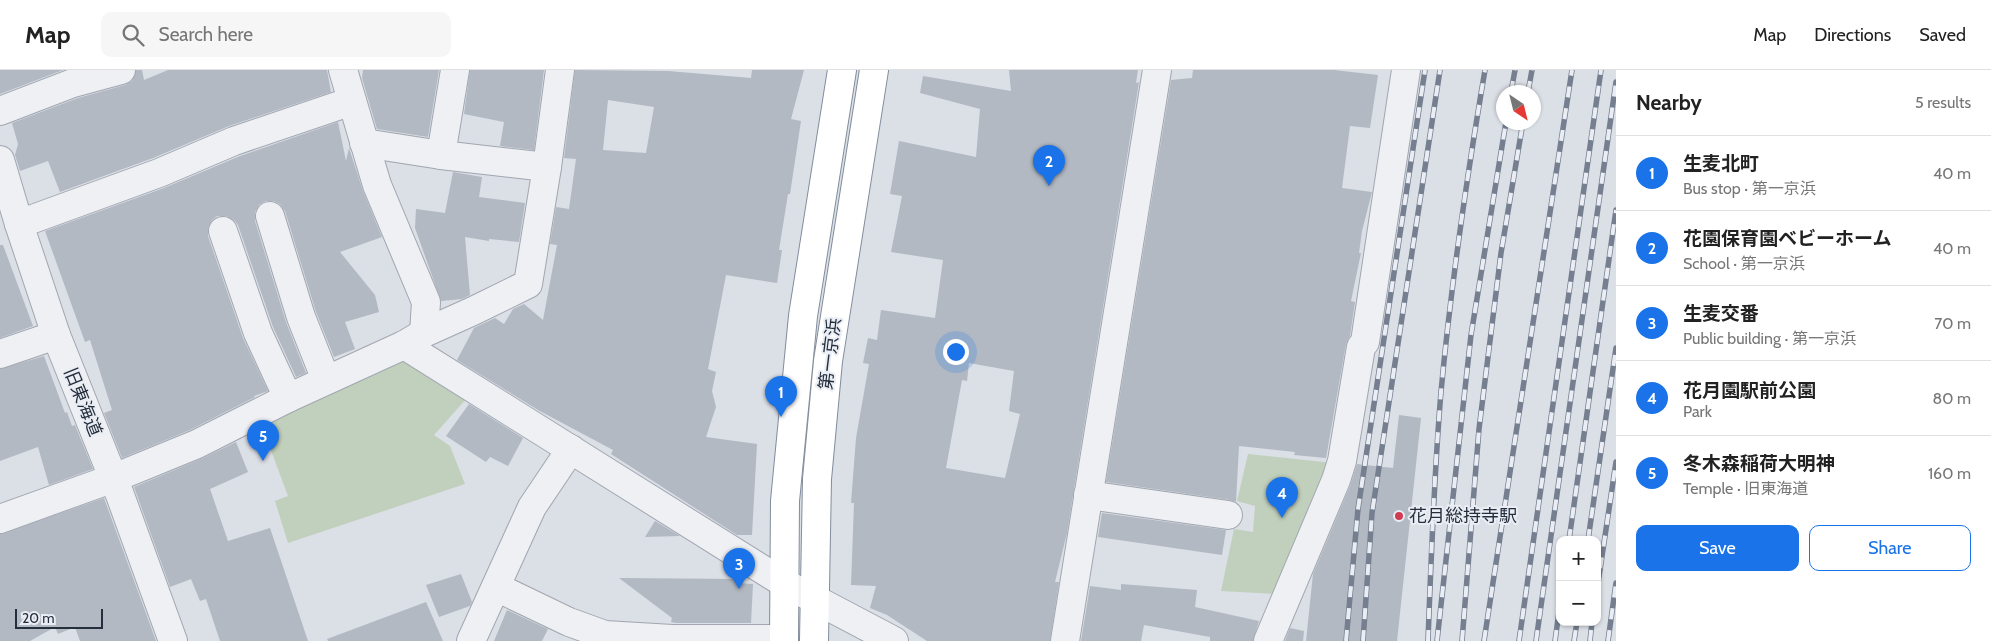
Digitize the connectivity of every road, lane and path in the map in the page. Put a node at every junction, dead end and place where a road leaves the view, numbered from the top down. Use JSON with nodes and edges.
{"nodes":[{"id":1,"x":121,"y":70,"type":"edge"},
{"id":2,"x":343,"y":70,"type":"edge"},
{"id":3,"x":454,"y":70,"type":"edge"},
{"id":4,"x":560,"y":70,"type":"edge"},
{"id":5,"x":842,"y":70,"type":"edge"},
{"id":6,"x":874,"y":70,"type":"edge"},
{"id":7,"x":1157,"y":70,"type":"edge"},
{"id":8,"x":1406,"y":70,"type":"edge"},
{"id":9,"x":352,"y":101,"type":"junction"},
{"id":10,"x":0,"y":111,"type":"edge"},
{"id":11,"x":364,"y":143,"type":"junction"},
{"id":12,"x":441,"y":154,"type":"junction"},
{"id":13,"x":0,"y":160,"type":"edge"},
{"id":14,"x":547,"y":167,"type":"junction"},
{"id":15,"x":270,"y":216,"type":"dead end"},
{"id":16,"x":19,"y":224,"type":"junction"},
{"id":17,"x":223,"y":231,"type":"dead end"},
{"id":18,"x":56,"y":335,"type":"junction"},
{"id":19,"x":414,"y":339,"type":"junction"},
{"id":20,"x":0,"y":354,"type":"edge"},
{"id":21,"x":326,"y":380,"type":"junction"},
{"id":22,"x":288,"y":398,"type":"junction"},
{"id":23,"x":571,"y":449,"type":"junction"},
{"id":24,"x":114,"y":478,"type":"junction"},
{"id":25,"x":1088,"y":495,"type":"junction"},
{"id":26,"x":1228,"y":515,"type":"dead end"},
{"id":27,"x":0,"y":519,"type":"edge"},
{"id":28,"x":784,"y":583,"type":"junction"},
{"id":29,"x":496,"y":587,"type":"junction"},
{"id":30,"x":814,"y":599,"type":"junction"},
{"id":31,"x":784,"y":640,"type":"edge"},
{"id":32,"x":173,"y":641,"type":"edge"},
{"id":33,"x":471,"y":641,"type":"edge"},
{"id":34,"x":814,"y":641,"type":"edge"},
{"id":35,"x":894,"y":641,"type":"edge"},
{"id":36,"x":1065,"y":641,"type":"edge"},
{"id":37,"x":1268,"y":641,"type":"edge"}],
"edges":[{"from":1,"to":10,"type":"street"},
{"from":2,"to":9,"type":"street"},
{"from":3,"to":12,"type":"street"},
{"from":4,"to":14,"type":"street"},
{"from":5,"to":28,"type":"highway","name":"第一京浜"},
{"from":6,"to":30,"type":"highway","name":"第一京浜"},
{"from":7,"to":25,"type":"street"},
{"from":8,"to":37,"type":"street"},
{"from":9,"to":11,"type":"street"},
{"from":9,"to":16,"type":"street"},
{"from":11,"to":12,"type":"street"},
{"from":11,"to":19,"type":"street"},
{"from":12,"to":14,"type":"street"},
{"from":13,"to":16,"type":"street","name":"旧東海道"},
{"from":14,"to":19,"type":"street"},
{"from":15,"to":21,"type":"street"},
{"from":16,"to":18,"type":"street","name":"旧東海道"},
{"from":17,"to":22,"type":"street"},
{"from":18,"to":20,"type":"street"},
{"from":18,"to":24,"type":"street","name":"旧東海道"},
{"from":19,"to":21,"type":"street"},
{"from":19,"to":23,"type":"street"},
{"from":21,"to":22,"type":"street"},
{"from":22,"to":24,"type":"street"},
{"from":23,"to":28,"type":"street"},
{"from":23,"to":29,"type":"street"},
{"from":24,"to":27,"type":"street"},
{"from":24,"to":32,"type":"street","name":"旧東海道"},
{"from":25,"to":26,"type":"street"},
{"from":25,"to":36,"type":"street"},
{"from":28,"to":30,"type":"street"},
{"from":28,"to":31,"type":"highway","name":"第一京浜"},
{"from":29,"to":31,"type":"street"},
{"from":29,"to":33,"type":"street"},
{"from":30,"to":34,"type":"highway","name":"第一京浜"},
{"from":30,"to":35,"type":"street"}]}
